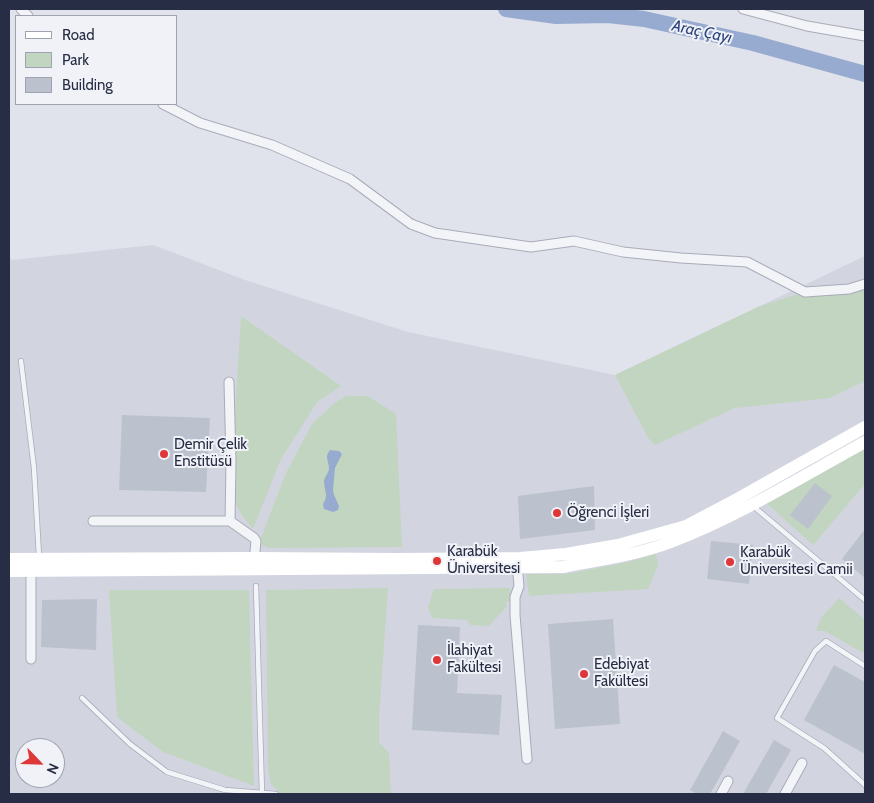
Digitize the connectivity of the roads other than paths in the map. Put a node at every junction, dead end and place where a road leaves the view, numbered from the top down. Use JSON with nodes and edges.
{"nodes":[{"id":1,"x":743,"y":9,"type":"edge"},
{"id":2,"x":865,"y":36,"type":"edge"},
{"id":3,"x":165,"y":105,"type":"edge"},
{"id":4,"x":865,"y":284,"type":"edge"},
{"id":5,"x":21,"y":361,"type":"dead end"},
{"id":6,"x":229,"y":382,"type":"dead end"},
{"id":7,"x":865,"y":427,"type":"edge"},
{"id":8,"x":865,"y":442,"type":"edge"},
{"id":9,"x":752,"y":504,"type":"junction"},
{"id":10,"x":93,"y":521,"type":"dead end"},
{"id":11,"x":230,"y":521,"type":"junction"},
{"id":12,"x":9,"y":559,"type":"edge"},
{"id":13,"x":40,"y":559,"type":"junction"},
{"id":14,"x":517,"y":563,"type":"junction"},
{"id":15,"x":254,"y":564,"type":"junction"},
{"id":16,"x":31,"y":570,"type":"junction"},
{"id":17,"x":9,"y":571,"type":"edge"},
{"id":18,"x":256,"y":586,"type":"dead end"},
{"id":19,"x":865,"y":591,"type":"edge"},
{"id":20,"x":863,"y":598,"type":"edge"},
{"id":21,"x":31,"y":660,"type":"dead end"},
{"id":22,"x":865,"y":666,"type":"edge"},
{"id":23,"x":82,"y":698,"type":"dead end"},
{"id":24,"x":527,"y":759,"type":"dead end"},
{"id":25,"x":802,"y":763,"type":"dead end"},
{"id":26,"x":728,"y":781,"type":"dead end"},
{"id":27,"x":865,"y":785,"type":"edge"},
{"id":28,"x":262,"y":794,"type":"edge"},
{"id":29,"x":276,"y":794,"type":"edge"},
{"id":30,"x":721,"y":794,"type":"edge"},
{"id":31,"x":785,"y":794,"type":"edge"}],
"edges":[{"from":1,"to":2,"type":"street"},
{"from":3,"to":4,"type":"street"},
{"from":5,"to":13,"type":"lane"},
{"from":6,"to":11,"type":"street"},
{"from":7,"to":14,"type":"main road"},
{"from":8,"to":9,"type":"main road"},
{"from":9,"to":14,"type":"main road"},
{"from":9,"to":20,"type":"lane"},
{"from":10,"to":11,"type":"street"},
{"from":11,"to":15,"type":"street"},
{"from":12,"to":13,"type":"main road"},
{"from":13,"to":15,"type":"main road"},
{"from":14,"to":15,"type":"main road"},
{"from":14,"to":24,"type":"street"},
{"from":15,"to":16,"type":"main road"},
{"from":16,"to":17,"type":"main road"},
{"from":16,"to":21,"type":"street"},
{"from":18,"to":28,"type":"lane"},
{"from":19,"to":20,"type":"lane"},
{"from":22,"to":27,"type":"lane"},
{"from":23,"to":28,"type":"lane"},
{"from":25,"to":31,"type":"street"},
{"from":26,"to":30,"type":"street"},
{"from":28,"to":29,"type":"lane"}]}
